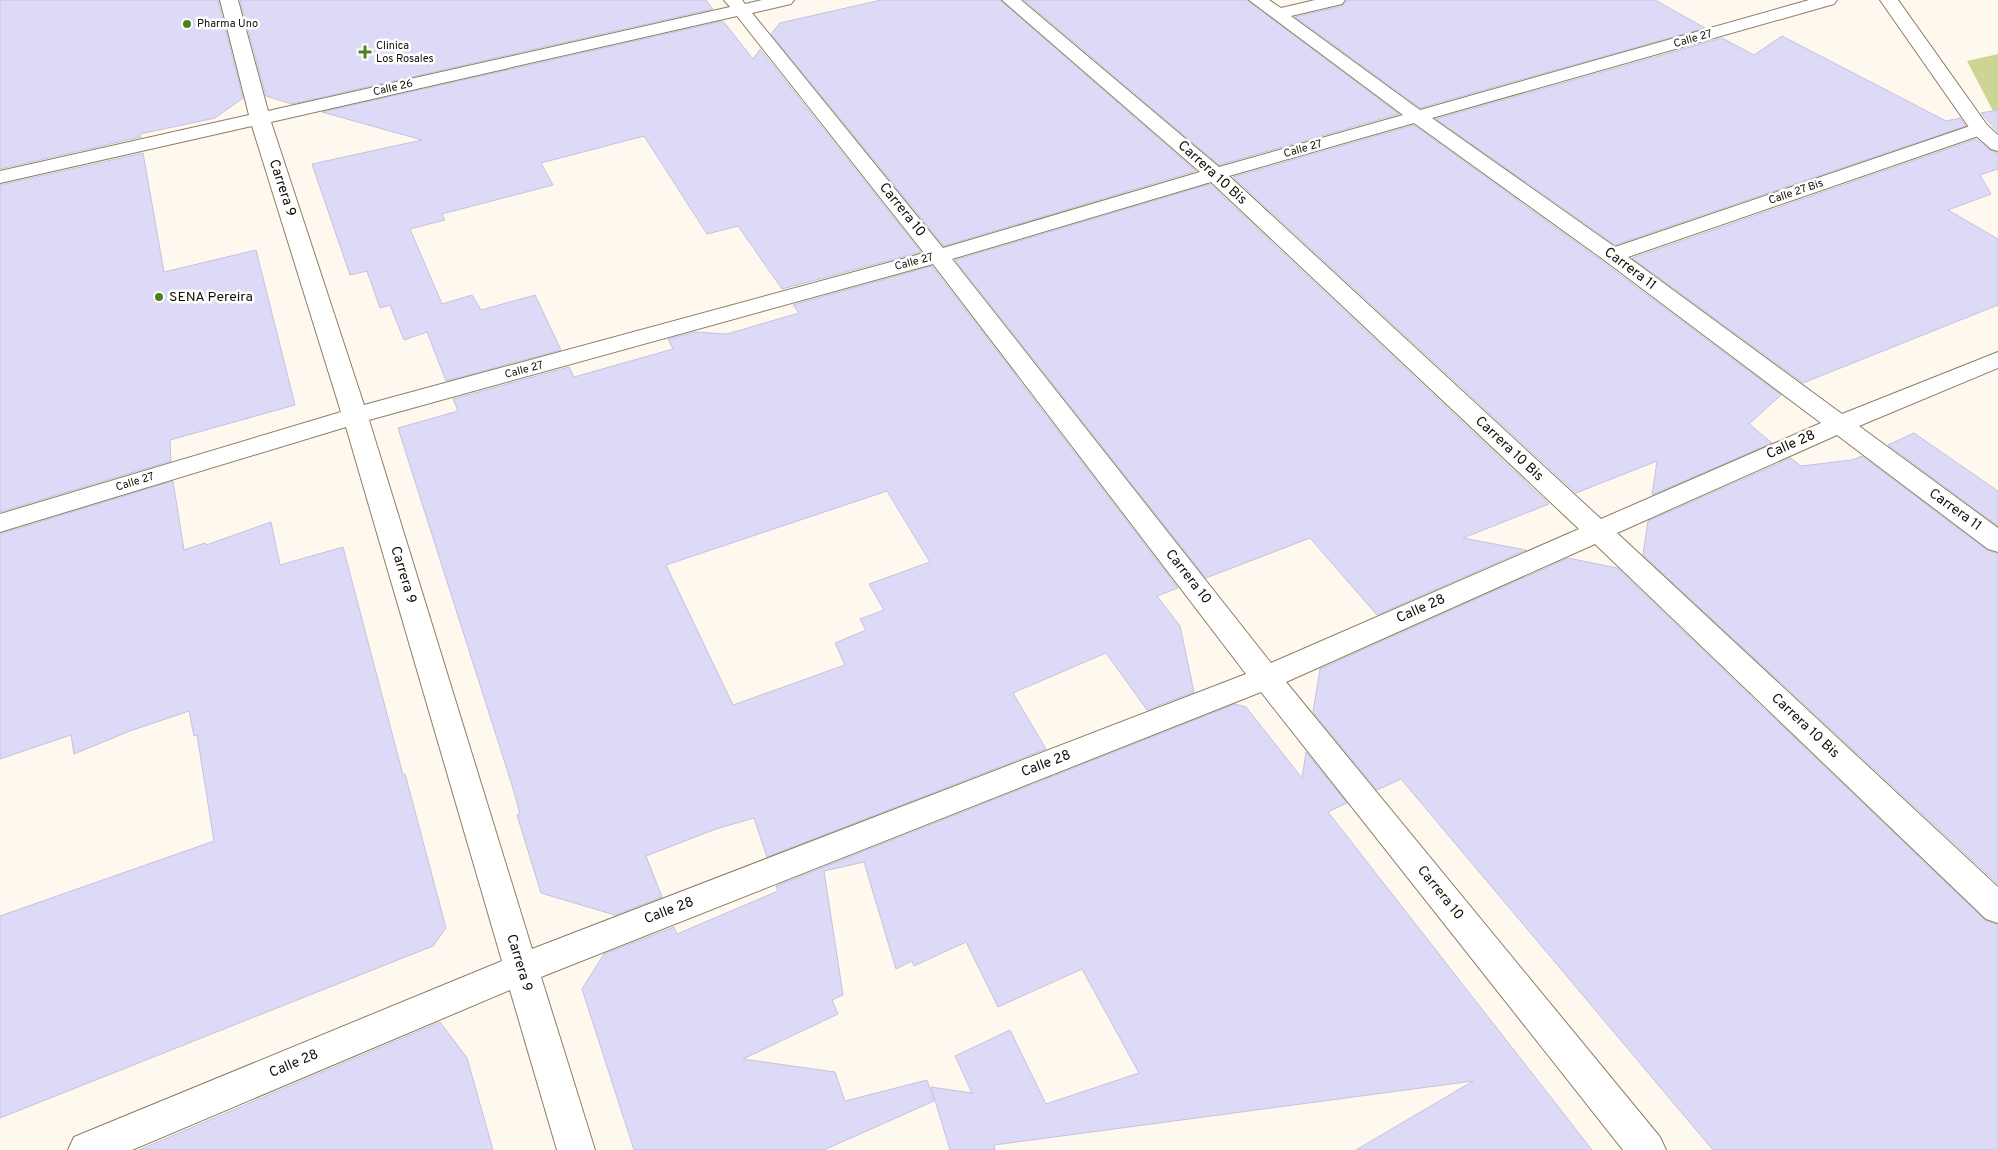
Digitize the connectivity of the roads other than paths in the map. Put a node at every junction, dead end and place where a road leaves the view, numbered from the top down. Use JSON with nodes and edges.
{"nodes":[{"id":1,"x":229,"y":0,"type":"edge"},
{"id":2,"x":785,"y":0,"type":"edge"},
{"id":3,"x":1011,"y":0,"type":"edge"},
{"id":4,"x":1258,"y":0,"type":"edge"},
{"id":5,"x":1336,"y":0,"type":"edge"},
{"id":6,"x":1828,"y":0,"type":"edge"},
{"id":7,"x":1889,"y":0,"type":"edge"},
{"id":8,"x":737,"y":5,"type":"edge"},
{"id":9,"x":1279,"y":14,"type":"junction"},
{"id":10,"x":1418,"y":117,"type":"junction"},
{"id":11,"x":260,"y":119,"type":"junction"},
{"id":12,"x":1980,"y":129,"type":"junction"},
{"id":13,"x":1998,"y":145,"type":"edge"},
{"id":14,"x":1215,"y":174,"type":"junction"},
{"id":15,"x":0,"y":177,"type":"edge"},
{"id":16,"x":1612,"y":255,"type":"junction"},
{"id":17,"x":938,"y":256,"type":"junction"},
{"id":18,"x":1998,"y":358,"type":"edge"},
{"id":19,"x":356,"y":416,"type":"junction"},
{"id":20,"x":1838,"y":424,"type":"junction"},
{"id":21,"x":0,"y":523,"type":"edge"},
{"id":22,"x":1598,"y":531,"type":"junction"},
{"id":23,"x":1998,"y":542,"type":"edge"},
{"id":24,"x":1266,"y":678,"type":"junction"},
{"id":25,"x":1998,"y":908,"type":"edge"},
{"id":26,"x":521,"y":969,"type":"junction"},
{"id":27,"x":87,"y":1150,"type":"edge"},
{"id":28,"x":576,"y":1150,"type":"edge"},
{"id":29,"x":1647,"y":1150,"type":"edge"}],
"edges":[{"from":1,"to":11,"type":"street","name":"Carrera 9"},
{"from":2,"to":8,"type":"street","name":"Calle 26"},
{"from":3,"to":14,"type":"street","name":"Carrera 10 Bis"},
{"from":4,"to":9,"type":"street","name":"Carrera 11"},
{"from":5,"to":9,"type":"street"},
{"from":6,"to":10,"type":"street","name":"Calle 27"},
{"from":7,"to":12,"type":"street"},
{"from":8,"to":11,"type":"street","name":"Calle 26"},
{"from":8,"to":17,"type":"street","name":"Carrera 10"},
{"from":9,"to":10,"type":"street","name":"Carrera 11"},
{"from":10,"to":14,"type":"street","name":"Calle 27"},
{"from":10,"to":16,"type":"street","name":"Carrera 11"},
{"from":11,"to":15,"type":"street","name":"Calle 26"},
{"from":11,"to":19,"type":"street","name":"Carrera 9"},
{"from":12,"to":13,"type":"street"},
{"from":12,"to":16,"type":"street","name":"Calle 27 Bis"},
{"from":14,"to":17,"type":"street","name":"Calle 27"},
{"from":14,"to":22,"type":"street","name":"Carrera 10 Bis"},
{"from":16,"to":20,"type":"street","name":"Carrera 11"},
{"from":17,"to":19,"type":"street","name":"Calle 27"},
{"from":17,"to":24,"type":"street","name":"Carrera 10"},
{"from":18,"to":20,"type":"street","name":"Calle 28"},
{"from":19,"to":21,"type":"street","name":"Calle 27"},
{"from":19,"to":26,"type":"street","name":"Carrera 9"},
{"from":20,"to":22,"type":"street","name":"Calle 28"},
{"from":20,"to":23,"type":"street","name":"Carrera 11"},
{"from":22,"to":24,"type":"street","name":"Calle 28"},
{"from":22,"to":25,"type":"street","name":"Carrera 10 Bis"},
{"from":24,"to":26,"type":"street","name":"Calle 28"},
{"from":24,"to":29,"type":"street","name":"Carrera 10"},
{"from":26,"to":27,"type":"street","name":"Calle 28"},
{"from":26,"to":28,"type":"street","name":"Carrera 9"}]}
